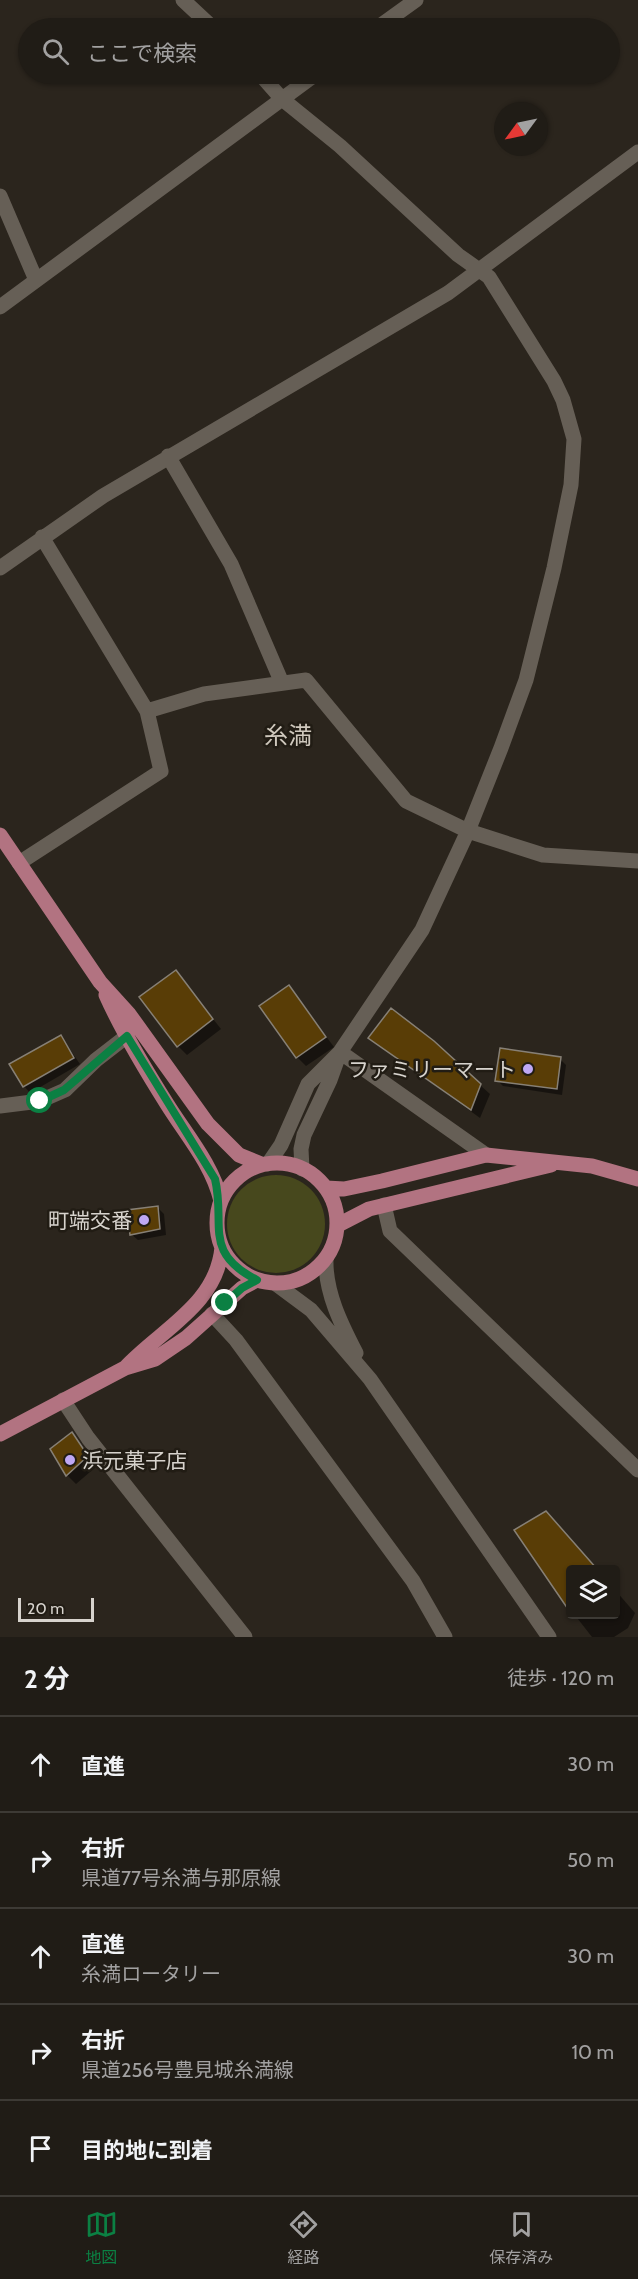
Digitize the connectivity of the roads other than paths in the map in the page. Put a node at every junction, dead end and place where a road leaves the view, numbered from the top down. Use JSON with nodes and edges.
{"nodes":[{"id":1,"x":183,"y":0,"type":"edge"},
{"id":2,"x":416,"y":0,"type":"edge"},
{"id":3,"x":202,"y":18,"type":"edge"},
{"id":4,"x":391,"y":18,"type":"edge"},
{"id":5,"x":269,"y":84,"type":"edge"},
{"id":6,"x":302,"y":84,"type":"edge"},
{"id":7,"x":282,"y":99,"type":"junction"},
{"id":8,"x":638,"y":152,"type":"edge"},
{"id":9,"x":0,"y":196,"type":"edge"},
{"id":10,"x":478,"y":269,"type":"junction"},
{"id":11,"x":36,"y":280,"type":"junction"},
{"id":12,"x":0,"y":307,"type":"edge"},
{"id":13,"x":168,"y":456,"type":"junction"},
{"id":14,"x":42,"y":537,"type":"junction"},
{"id":15,"x":0,"y":568,"type":"edge"},
{"id":16,"x":282,"y":683,"type":"junction"},
{"id":17,"x":147,"y":711,"type":"junction"},
{"id":18,"x":468,"y":831,"type":"junction"},
{"id":19,"x":0,"y":835,"type":"edge"},
{"id":20,"x":638,"y":861,"type":"edge"},
{"id":21,"x":19,"y":863,"type":"junction"},
{"id":22,"x":100,"y":982,"type":"junction"},
{"id":23,"x":127,"y":1036,"type":"junction"},
{"id":24,"x":340,"y":1052,"type":"junction"},
{"id":25,"x":0,"y":1106,"type":"edge"},
{"id":26,"x":486,"y":1155,"type":"junction"},
{"id":27,"x":557,"y":1163,"type":"junction"},
{"id":28,"x":264,"y":1164,"type":"junction"},
{"id":29,"x":302,"y":1169,"type":"junction"},
{"id":30,"x":638,"y":1179,"type":"edge"},
{"id":31,"x":326,"y":1188,"type":"junction"},
{"id":32,"x":220,"y":1201,"type":"junction"},
{"id":33,"x":384,"y":1205,"type":"junction"},
{"id":34,"x":338,"y":1226,"type":"junction"},
{"id":35,"x":222,"y":1247,"type":"junction"},
{"id":36,"x":326,"y":1259,"type":"junction"},
{"id":37,"x":257,"y":1280,"type":"junction"},
{"id":38,"x":276,"y":1284,"type":"junction"},
{"id":39,"x":212,"y":1314,"type":"junction"},
{"id":40,"x":125,"y":1368,"type":"junction"},
{"id":41,"x":370,"y":1379,"type":"junction"},
{"id":42,"x":63,"y":1400,"type":"junction"},
{"id":43,"x":0,"y":1434,"type":"edge"},
{"id":44,"x":638,"y":1470,"type":"edge"},
{"id":45,"x":245,"y":1637,"type":"edge"},
{"id":46,"x":445,"y":1637,"type":"edge"},
{"id":47,"x":549,"y":1637,"type":"edge"}],
"edges":[{"from":1,"to":3,"type":"street"},
{"from":2,"to":4,"type":"street"},
{"from":5,"to":7,"type":"street"},
{"from":6,"to":7,"type":"street"},
{"from":7,"to":10,"type":"street"},
{"from":7,"to":11,"type":"street"},
{"from":8,"to":10,"type":"street"},
{"from":9,"to":11,"type":"street"},
{"from":10,"to":13,"type":"street"},
{"from":10,"to":18,"type":"street"},
{"from":11,"to":12,"type":"street"},
{"from":13,"to":14,"type":"street"},
{"from":13,"to":16,"type":"street"},
{"from":14,"to":15,"type":"street"},
{"from":14,"to":17,"type":"street"},
{"from":16,"to":17,"type":"street"},
{"from":16,"to":18,"type":"street"},
{"from":17,"to":21,"type":"street"},
{"from":18,"to":20,"type":"street"},
{"from":18,"to":24,"type":"street"},
{"from":19,"to":21,"type":"main road"},
{"from":21,"to":22,"type":"main road"},
{"from":22,"to":23,"type":"main road"},
{"from":22,"to":28,"type":"main road"},
{"from":23,"to":25,"type":"street"},
{"from":23,"to":32,"type":"main road"},
{"from":24,"to":26,"type":"street"},
{"from":24,"to":28,"type":"street"},
{"from":24,"to":29,"type":"street"},
{"from":26,"to":27,"type":"main road"},
{"from":26,"to":31,"type":"main road"},
{"from":27,"to":30,"type":"main road"},
{"from":27,"to":33,"type":"main road"},
{"from":28,"to":29,"type":"main road"},
{"from":28,"to":32,"type":"main road"},
{"from":29,"to":31,"type":"main road"},
{"from":31,"to":34,"type":"main road"},
{"from":32,"to":35,"type":"main road"},
{"from":33,"to":34,"type":"main road"},
{"from":33,"to":44,"type":"street"},
{"from":34,"to":36,"type":"main road"},
{"from":35,"to":37,"type":"main road"},
{"from":35,"to":40,"type":"main road"},
{"from":36,"to":38,"type":"main road"},
{"from":36,"to":41,"type":"street"},
{"from":37,"to":38,"type":"main road"},
{"from":37,"to":39,"type":"main road"},
{"from":38,"to":41,"type":"street"},
{"from":39,"to":40,"type":"main road"},
{"from":39,"to":46,"type":"street"},
{"from":40,"to":42,"type":"main road"},
{"from":41,"to":47,"type":"street"},
{"from":42,"to":43,"type":"main road"},
{"from":42,"to":45,"type":"street"}]}
